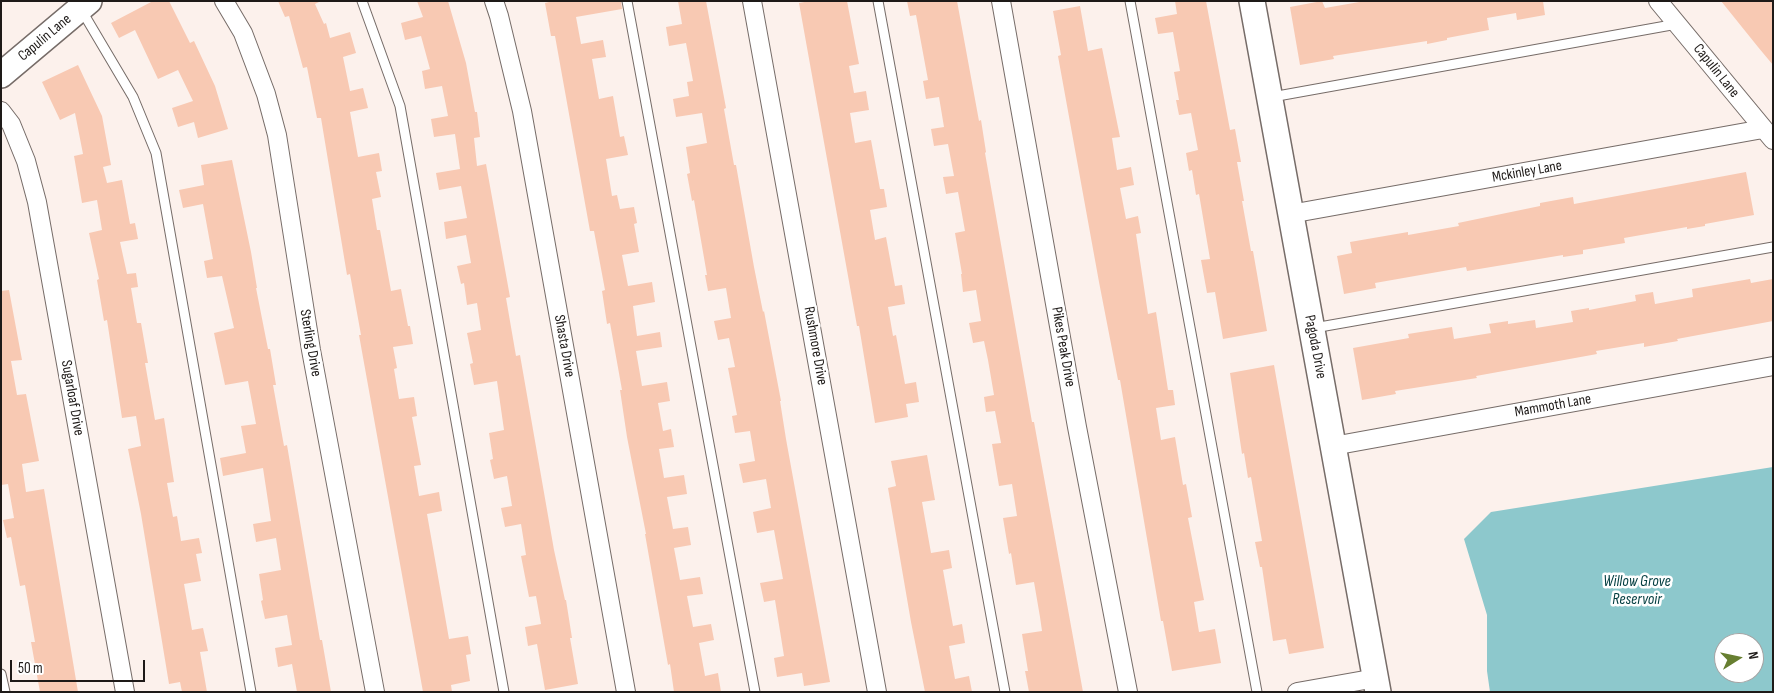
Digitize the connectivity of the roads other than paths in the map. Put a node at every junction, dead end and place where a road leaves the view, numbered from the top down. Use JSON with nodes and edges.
{"nodes":[{"id":1,"x":224,"y":1,"type":"edge"},
{"id":2,"x":362,"y":1,"type":"edge"},
{"id":3,"x":494,"y":1,"type":"edge"},
{"id":4,"x":627,"y":1,"type":"edge"},
{"id":5,"x":752,"y":1,"type":"edge"},
{"id":6,"x":878,"y":1,"type":"edge"},
{"id":7,"x":1001,"y":1,"type":"edge"},
{"id":8,"x":1130,"y":1,"type":"edge"},
{"id":9,"x":1252,"y":1,"type":"edge"},
{"id":10,"x":1658,"y":1,"type":"edge"},
{"id":11,"x":85,"y":5,"type":"edge"},
{"id":12,"x":1677,"y":24,"type":"junction"},
{"id":13,"x":1,"y":75,"type":"edge"},
{"id":14,"x":1269,"y":98,"type":"junction"},
{"id":15,"x":1,"y":110,"type":"edge"},
{"id":16,"x":1768,"y":135,"type":"edge"},
{"id":17,"x":1290,"y":214,"type":"junction"},
{"id":18,"x":1773,"y":247,"type":"edge"},
{"id":19,"x":1311,"y":328,"type":"junction"},
{"id":20,"x":1773,"y":366,"type":"edge"},
{"id":21,"x":1333,"y":446,"type":"junction"},
{"id":22,"x":1,"y":674,"type":"edge"},
{"id":23,"x":1377,"y":685,"type":"edge"},
{"id":24,"x":5,"y":692,"type":"edge"},
{"id":25,"x":125,"y":692,"type":"edge"},
{"id":26,"x":252,"y":692,"type":"edge"},
{"id":27,"x":374,"y":692,"type":"edge"},
{"id":28,"x":504,"y":692,"type":"edge"},
{"id":29,"x":626,"y":692,"type":"edge"},
{"id":30,"x":755,"y":692,"type":"edge"},
{"id":31,"x":877,"y":692,"type":"edge"},
{"id":32,"x":1005,"y":692,"type":"edge"},
{"id":33,"x":1128,"y":692,"type":"edge"},
{"id":34,"x":1257,"y":692,"type":"edge"},
{"id":35,"x":1297,"y":692,"type":"edge"}],
"edges":[{"from":1,"to":27,"type":"street","name":"Sterling Drive"},
{"from":2,"to":28,"type":"lane"},
{"from":3,"to":29,"type":"street","name":"Shasta Drive"},
{"from":4,"to":30,"type":"lane"},
{"from":5,"to":31,"type":"street","name":"Rushmore Drive"},
{"from":6,"to":32,"type":"lane"},
{"from":7,"to":33,"type":"street","name":"Pikes Peak Drive"},
{"from":8,"to":34,"type":"lane"},
{"from":9,"to":14,"type":"street","name":"Pagoda Drive"},
{"from":10,"to":12,"type":"street","name":"Capulin Lane"},
{"from":11,"to":13,"type":"street","name":"Capulin Lane"},
{"from":11,"to":26,"type":"lane"},
{"from":12,"to":14,"type":"lane"},
{"from":12,"to":16,"type":"street","name":"Capulin Lane"},
{"from":14,"to":17,"type":"street","name":"Pagoda Drive"},
{"from":15,"to":25,"type":"street","name":"Sugarloaf Drive"},
{"from":16,"to":17,"type":"street","name":"Mckinley Lane"},
{"from":17,"to":19,"type":"street","name":"Pagoda Drive"},
{"from":18,"to":19,"type":"lane"},
{"from":19,"to":21,"type":"street","name":"Pagoda Drive"},
{"from":20,"to":21,"type":"street","name":"Mammoth Lane"},
{"from":21,"to":23,"type":"street","name":"Pagoda Drive"},
{"from":22,"to":24,"type":"lane"},
{"from":23,"to":35,"type":"street"}]}
